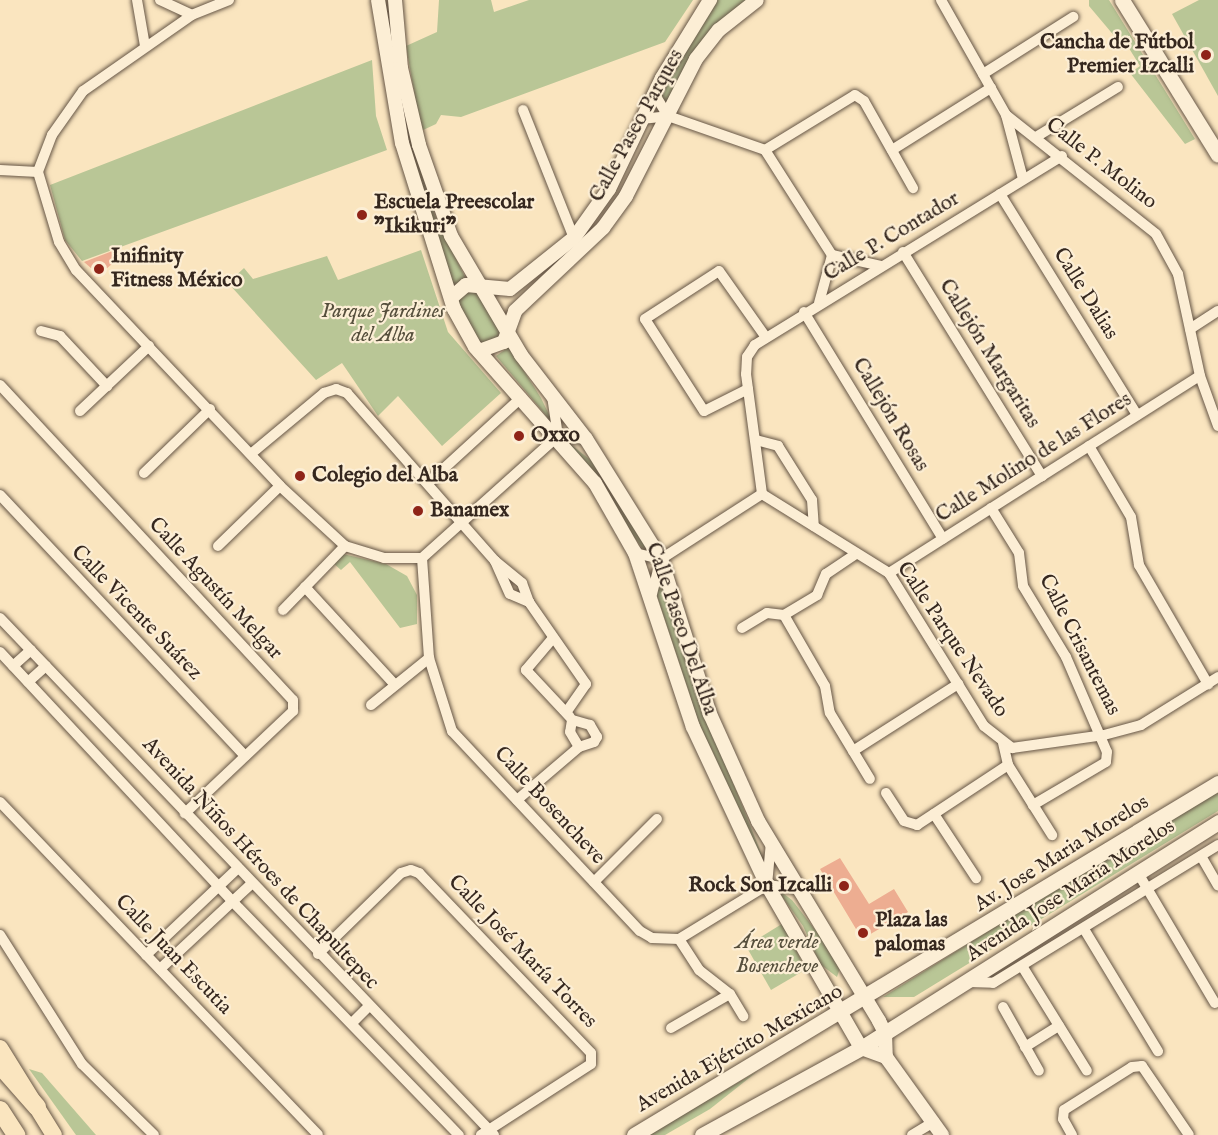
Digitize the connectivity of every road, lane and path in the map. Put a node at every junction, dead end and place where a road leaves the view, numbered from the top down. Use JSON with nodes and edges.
{"nodes":[{"id":1,"x":137,"y":0,"type":"edge"},
{"id":2,"x":159,"y":0,"type":"edge"},
{"id":3,"x":229,"y":0,"type":"edge"},
{"id":4,"x":378,"y":0,"type":"edge"},
{"id":5,"x":395,"y":0,"type":"edge"},
{"id":6,"x":710,"y":0,"type":"edge"},
{"id":7,"x":757,"y":0,"type":"edge"},
{"id":8,"x":941,"y":0,"type":"edge"},
{"id":9,"x":1122,"y":0,"type":"edge"},
{"id":10,"x":192,"y":15,"type":"junction"},
{"id":11,"x":1073,"y":17,"type":"dead end"},
{"id":12,"x":145,"y":46,"type":"junction"},
{"id":13,"x":983,"y":74,"type":"junction"},
{"id":14,"x":1118,"y":87,"type":"dead end"},
{"id":15,"x":991,"y":88,"type":"junction"},
{"id":16,"x":654,"y":93,"type":"junction"},
{"id":17,"x":523,"y":110,"type":"dead end"},
{"id":18,"x":1006,"y":115,"type":"junction"},
{"id":19,"x":668,"y":116,"type":"junction"},
{"id":20,"x":641,"y":119,"type":"junction"},
{"id":21,"x":1036,"y":137,"type":"junction"},
{"id":22,"x":765,"y":150,"type":"junction"},
{"id":23,"x":892,"y":150,"type":"junction"},
{"id":24,"x":1218,"y":155,"type":"edge"},
{"id":25,"x":1062,"y":156,"type":"junction"},
{"id":26,"x":0,"y":171,"type":"edge"},
{"id":27,"x":38,"y":172,"type":"junction"},
{"id":28,"x":1023,"y":179,"type":"junction"},
{"id":29,"x":914,"y":188,"type":"dead end"},
{"id":30,"x":1000,"y":194,"type":"junction"},
{"id":31,"x":574,"y":238,"type":"junction"},
{"id":32,"x":903,"y":252,"type":"junction"},
{"id":33,"x":832,"y":255,"type":"junction"},
{"id":34,"x":881,"y":266,"type":"junction"},
{"id":35,"x":485,"y":288,"type":"junction"},
{"id":36,"x":451,"y":298,"type":"junction"},
{"id":37,"x":819,"y":303,"type":"junction"},
{"id":38,"x":804,"y":312,"type":"junction"},
{"id":39,"x":1218,"y":312,"type":"edge"},
{"id":40,"x":508,"y":326,"type":"junction"},
{"id":41,"x":1190,"y":328,"type":"junction"},
{"id":42,"x":41,"y":331,"type":"dead end"},
{"id":43,"x":765,"y":336,"type":"junction"},
{"id":44,"x":149,"y":346,"type":"junction"},
{"id":45,"x":479,"y":351,"type":"junction"},
{"id":46,"x":1200,"y":376,"type":"junction"},
{"id":47,"x":0,"y":386,"type":"edge"},
{"id":48,"x":107,"y":386,"type":"junction"},
{"id":49,"x":748,"y":388,"type":"junction"},
{"id":50,"x":552,"y":396,"type":"junction"},
{"id":51,"x":522,"y":397,"type":"junction"},
{"id":52,"x":210,"y":409,"type":"junction"},
{"id":53,"x":80,"y":411,"type":"dead end"},
{"id":54,"x":1137,"y":416,"type":"junction"},
{"id":55,"x":1218,"y":426,"type":"edge"},
{"id":56,"x":558,"y":436,"type":"junction"},
{"id":57,"x":586,"y":440,"type":"junction"},
{"id":58,"x":756,"y":440,"type":"junction"},
{"id":59,"x":1089,"y":446,"type":"junction"},
{"id":60,"x":252,"y":453,"type":"junction"},
{"id":61,"x":144,"y":473,"type":"dead end"},
{"id":62,"x":1042,"y":476,"type":"junction"},
{"id":63,"x":428,"y":483,"type":"junction"},
{"id":64,"x":280,"y":486,"type":"junction"},
{"id":65,"x":762,"y":494,"type":"junction"},
{"id":66,"x":0,"y":495,"type":"edge"},
{"id":67,"x":991,"y":508,"type":"junction"},
{"id":68,"x":463,"y":523,"type":"junction"},
{"id":69,"x":813,"y":526,"type":"junction"},
{"id":70,"x":943,"y":539,"type":"junction"},
{"id":71,"x":218,"y":546,"type":"dead end"},
{"id":72,"x":345,"y":546,"type":"junction"},
{"id":73,"x":635,"y":553,"type":"junction"},
{"id":74,"x":857,"y":553,"type":"junction"},
{"id":75,"x":422,"y":558,"type":"junction"},
{"id":76,"x":661,"y":559,"type":"junction"},
{"id":77,"x":495,"y":561,"type":"junction"},
{"id":78,"x":889,"y":573,"type":"junction"},
{"id":79,"x":305,"y":587,"type":"junction"},
{"id":80,"x":652,"y":594,"type":"junction"},
{"id":81,"x":529,"y":602,"type":"junction"},
{"id":82,"x":283,"y":610,"type":"dead end"},
{"id":83,"x":784,"y":615,"type":"junction"},
{"id":84,"x":0,"y":618,"type":"edge"},
{"id":85,"x":742,"y":628,"type":"dead end"},
{"id":86,"x":554,"y":638,"type":"junction"},
{"id":87,"x":31,"y":650,"type":"junction"},
{"id":88,"x":0,"y":652,"type":"edge"},
{"id":89,"x":429,"y":658,"type":"junction"},
{"id":90,"x":13,"y":666,"type":"junction"},
{"id":91,"x":46,"y":666,"type":"junction"},
{"id":92,"x":1213,"y":680,"type":"edge"},
{"id":93,"x":28,"y":682,"type":"junction"},
{"id":94,"x":958,"y":684,"type":"junction"},
{"id":95,"x":395,"y":685,"type":"junction"},
{"id":96,"x":371,"y":705,"type":"dead end"},
{"id":97,"x":570,"y":715,"type":"junction"},
{"id":98,"x":1104,"y":735,"type":"junction"},
{"id":99,"x":1003,"y":743,"type":"junction"},
{"id":100,"x":579,"y":747,"type":"junction"},
{"id":101,"x":853,"y":751,"type":"junction"},
{"id":102,"x":245,"y":756,"type":"junction"},
{"id":103,"x":1008,"y":765,"type":"junction"},
{"id":104,"x":870,"y":778,"type":"dead end"},
{"id":105,"x":1218,"y":783,"type":"edge"},
{"id":106,"x":886,"y":793,"type":"dead end"},
{"id":107,"x":517,"y":800,"type":"junction"},
{"id":108,"x":0,"y":802,"type":"edge"},
{"id":109,"x":1033,"y":805,"type":"junction"},
{"id":110,"x":185,"y":813,"type":"junction"},
{"id":111,"x":934,"y":814,"type":"junction"},
{"id":112,"x":657,"y":819,"type":"dead end"},
{"id":113,"x":1218,"y":822,"type":"edge"},
{"id":114,"x":1052,"y":835,"type":"dead end"},
{"id":115,"x":771,"y":842,"type":"junction"},
{"id":116,"x":1218,"y":846,"type":"edge"},
{"id":117,"x":1201,"y":856,"type":"junction"},
{"id":118,"x":237,"y":868,"type":"junction"},
{"id":119,"x":1138,"y":873,"type":"junction"},
{"id":120,"x":976,"y":878,"type":"dead end"},
{"id":121,"x":594,"y":882,"type":"junction"},
{"id":122,"x":251,"y":884,"type":"junction"},
{"id":123,"x":767,"y":885,"type":"junction"},
{"id":124,"x":1218,"y":885,"type":"edge"},
{"id":125,"x":218,"y":886,"type":"junction"},
{"id":126,"x":798,"y":889,"type":"junction"},
{"id":127,"x":1149,"y":889,"type":"junction"},
{"id":128,"x":232,"y":901,"type":"junction"},
{"id":129,"x":1084,"y":928,"type":"junction"},
{"id":130,"x":0,"y":935,"type":"edge"},
{"id":131,"x":679,"y":939,"type":"junction"},
{"id":132,"x":318,"y":954,"type":"junction"},
{"id":133,"x":146,"y":955,"type":"junction"},
{"id":134,"x":1023,"y":966,"type":"junction"},
{"id":135,"x":160,"y":969,"type":"junction"},
{"id":136,"x":969,"y":982,"type":"junction"},
{"id":137,"x":730,"y":994,"type":"junction"},
{"id":138,"x":866,"y":999,"type":"junction"},
{"id":139,"x":1215,"y":1003,"type":"dead end"},
{"id":140,"x":368,"y":1007,"type":"junction"},
{"id":141,"x":1003,"y":1007,"type":"dead end"},
{"id":142,"x":840,"y":1015,"type":"junction"},
{"id":143,"x":743,"y":1016,"type":"dead end"},
{"id":144,"x":352,"y":1023,"type":"junction"},
{"id":145,"x":1059,"y":1026,"type":"junction"},
{"id":146,"x":671,"y":1028,"type":"dead end"},
{"id":147,"x":885,"y":1033,"type":"junction"},
{"id":148,"x":1025,"y":1047,"type":"junction"},
{"id":149,"x":0,"y":1048,"type":"edge"},
{"id":150,"x":861,"y":1048,"type":"junction"},
{"id":151,"x":1158,"y":1051,"type":"dead end"},
{"id":152,"x":886,"y":1057,"type":"junction"},
{"id":153,"x":0,"y":1065,"type":"edge"},
{"id":154,"x":1039,"y":1071,"type":"dead end"},
{"id":155,"x":1087,"y":1071,"type":"dead end"},
{"id":156,"x":37,"y":1107,"type":"junction"},
{"id":157,"x":0,"y":1110,"type":"edge"},
{"id":158,"x":934,"y":1122,"type":"junction"},
{"id":159,"x":488,"y":1133,"type":"edge"},
{"id":160,"x":16,"y":1135,"type":"edge"},
{"id":161,"x":54,"y":1135,"type":"edge"},
{"id":162,"x":154,"y":1135,"type":"edge"},
{"id":163,"x":318,"y":1135,"type":"edge"},
{"id":164,"x":459,"y":1135,"type":"edge"},
{"id":165,"x":634,"y":1135,"type":"edge"},
{"id":166,"x":702,"y":1135,"type":"edge"},
{"id":167,"x":912,"y":1135,"type":"edge"},
{"id":168,"x":942,"y":1135,"type":"edge"},
{"id":169,"x":1072,"y":1135,"type":"edge"},
{"id":170,"x":1189,"y":1135,"type":"edge"}],
"edges":[{"from":1,"to":12,"type":"street"},
{"from":2,"to":10,"type":"street"},
{"from":3,"to":10,"type":"street"},
{"from":4,"to":36,"type":"street","name":"Calle Paseo Del Alba"},
{"from":5,"to":35,"type":"street","name":"Calle Paseo Del Alba"},
{"from":6,"to":16,"type":"street","name":"Calle Paseo Parques"},
{"from":7,"to":19,"type":"street","name":"Calle Paseo Parques"},
{"from":8,"to":13,"type":"street","name":"Calle P. Molino"},
{"from":9,"to":24,"type":"main road"},
{"from":10,"to":12,"type":"street"},
{"from":11,"to":13,"type":"street"},
{"from":12,"to":27,"type":"street"},
{"from":13,"to":15,"type":"street","name":"Calle P. Molino"},
{"from":14,"to":21,"type":"street"},
{"from":15,"to":18,"type":"street","name":"Calle P. Molino"},
{"from":15,"to":23,"type":"street"},
{"from":16,"to":19,"type":"street"},
{"from":16,"to":20,"type":"street","name":"Calle Paseo Parques"},
{"from":17,"to":31,"type":"street"},
{"from":18,"to":21,"type":"street","name":"Calle P. Molino"},
{"from":18,"to":28,"type":"street"},
{"from":19,"to":20,"type":"street"},
{"from":19,"to":22,"type":"street"},
{"from":19,"to":40,"type":"street","name":"Calle Paseo Parques"},
{"from":20,"to":31,"type":"street","name":"Calle Paseo Parques"},
{"from":21,"to":25,"type":"street","name":"Calle P. Molino"},
{"from":22,"to":23,"type":"street"},
{"from":22,"to":33,"type":"street"},
{"from":23,"to":29,"type":"street"},
{"from":25,"to":28,"type":"street","name":"Calle P. Contador"},
{"from":25,"to":41,"type":"street","name":"Calle P. Molino"},
{"from":26,"to":27,"type":"street"},
{"from":27,"to":44,"type":"street"},
{"from":28,"to":30,"type":"street","name":"Calle P. Contador"},
{"from":30,"to":32,"type":"street","name":"Calle P. Contador"},
{"from":30,"to":54,"type":"street","name":"Calle Dalias"},
{"from":31,"to":35,"type":"street","name":"Calle Paseo Parques"},
{"from":32,"to":34,"type":"street","name":"Calle P. Contador"},
{"from":32,"to":62,"type":"street","name":"Callejón Margaritas"},
{"from":33,"to":34,"type":"street"},
{"from":33,"to":37,"type":"street"},
{"from":34,"to":37,"type":"street","name":"Calle P. Contador"},
{"from":35,"to":36,"type":"street","name":"Calle Paseo Parques"},
{"from":35,"to":40,"type":"street","name":"Calle Paseo Del Alba"},
{"from":36,"to":45,"type":"street","name":"Calle Paseo Del Alba"},
{"from":37,"to":38,"type":"street","name":"Calle P. Contador"},
{"from":38,"to":43,"type":"street","name":"Calle P. Contador"},
{"from":38,"to":70,"type":"street","name":"Callejón Rosas"},
{"from":39,"to":41,"type":"street"},
{"from":40,"to":45,"type":"street","name":"Calle Paseo Parques"},
{"from":40,"to":50,"type":"street","name":"Calle Paseo Del Alba"},
{"from":41,"to":46,"type":"street","name":"Calle P. Molino"},
{"from":42,"to":48,"type":"street"},
{"from":43,"to":49,"type":"street","name":"Calle P. Contador"},
{"from":43,"to":49,"type":"street"},
{"from":44,"to":48,"type":"street"},
{"from":44,"to":52,"type":"street"},
{"from":45,"to":51,"type":"street","name":"Calle Paseo Del Alba"},
{"from":46,"to":54,"type":"street","name":"Calle Molino de las Flores"},
{"from":46,"to":55,"type":"street","name":"Calle P. Molino"},
{"from":47,"to":102,"type":"street","name":"Calle Agustín Melgar"},
{"from":48,"to":53,"type":"street"},
{"from":49,"to":58,"type":"street"},
{"from":50,"to":56,"type":"street"},
{"from":50,"to":57,"type":"street","name":"Calle Paseo Del Alba"},
{"from":51,"to":56,"type":"street","name":"Calle Paseo Del Alba"},
{"from":51,"to":63,"type":"street"},
{"from":52,"to":60,"type":"street"},
{"from":52,"to":61,"type":"street"},
{"from":54,"to":59,"type":"street","name":"Calle Molino de las Flores"},
{"from":56,"to":57,"type":"street"},
{"from":56,"to":68,"type":"street"},
{"from":56,"to":73,"type":"street","name":"Calle Paseo Del Alba"},
{"from":57,"to":76,"type":"street","name":"Calle Paseo Del Alba"},
{"from":58,"to":65,"type":"street"},
{"from":58,"to":69,"type":"street"},
{"from":59,"to":62,"type":"street","name":"Calle Molino de las Flores"},
{"from":59,"to":92,"type":"street"},
{"from":60,"to":63,"type":"street"},
{"from":60,"to":64,"type":"street"},
{"from":62,"to":67,"type":"street","name":"Calle Molino de las Flores"},
{"from":63,"to":68,"type":"street"},
{"from":64,"to":71,"type":"street"},
{"from":64,"to":72,"type":"street"},
{"from":65,"to":69,"type":"street","name":"Calle Parque Nevado"},
{"from":65,"to":76,"type":"street"},
{"from":66,"to":102,"type":"street","name":"Calle Vicente Suárez"},
{"from":67,"to":70,"type":"street","name":"Calle Molino de las Flores"},
{"from":67,"to":98,"type":"street","name":"Calle Crisantemas"},
{"from":68,"to":75,"type":"street"},
{"from":68,"to":77,"type":"street"},
{"from":69,"to":74,"type":"street","name":"Calle Parque Nevado"},
{"from":70,"to":78,"type":"street","name":"Calle Molino de las Flores"},
{"from":72,"to":75,"type":"street"},
{"from":72,"to":79,"type":"street"},
{"from":73,"to":76,"type":"street"},
{"from":73,"to":80,"type":"street","name":"Calle Paseo Del Alba"},
{"from":74,"to":78,"type":"street","name":"Calle Parque Nevado"},
{"from":74,"to":83,"type":"street"},
{"from":75,"to":89,"type":"street","name":"Calle Bosencheve"},
{"from":76,"to":80,"type":"street"},
{"from":76,"to":115,"type":"street","name":"Calle Paseo Del Alba"},
{"from":77,"to":81,"type":"street"},
{"from":77,"to":81,"type":"street"},
{"from":78,"to":94,"type":"street","name":"Calle Parque Nevado"},
{"from":79,"to":82,"type":"street"},
{"from":79,"to":95,"type":"street"},
{"from":80,"to":123,"type":"street","name":"Calle Paseo Del Alba"},
{"from":81,"to":86,"type":"street"},
{"from":83,"to":85,"type":"street"},
{"from":83,"to":101,"type":"street"},
{"from":84,"to":87,"type":"street","name":"Avenida Niños Héroes de Chapultepec"},
{"from":86,"to":97,"type":"street"},
{"from":86,"to":97,"type":"street"},
{"from":87,"to":90,"type":"street"},
{"from":87,"to":91,"type":"street","name":"Avenida Niños Héroes de Chapultepec"},
{"from":88,"to":90,"type":"street","name":"Avenida Niños Héroes de Chapultepec"},
{"from":89,"to":95,"type":"street"},
{"from":89,"to":107,"type":"street","name":"Calle Bosencheve"},
{"from":90,"to":93,"type":"street","name":"Avenida Niños Héroes de Chapultepec"},
{"from":91,"to":93,"type":"street"},
{"from":91,"to":110,"type":"street","name":"Avenida Niños Héroes de Chapultepec"},
{"from":92,"to":98,"type":"street","name":"Calle Parque Nevado"},
{"from":93,"to":125,"type":"street","name":"Avenida Niños Héroes de Chapultepec"},
{"from":94,"to":99,"type":"street","name":"Calle Parque Nevado"},
{"from":94,"to":101,"type":"street"},
{"from":95,"to":96,"type":"street"},
{"from":97,"to":100,"type":"street"},
{"from":97,"to":100,"type":"street"},
{"from":98,"to":99,"type":"street","name":"Calle Parque Nevado"},
{"from":98,"to":109,"type":"street"},
{"from":99,"to":103,"type":"street"},
{"from":100,"to":107,"type":"street"},
{"from":101,"to":104,"type":"street"},
{"from":102,"to":110,"type":"street","name":"Calle Agustín Melgar"},
{"from":103,"to":109,"type":"street"},
{"from":103,"to":111,"type":"street"},
{"from":105,"to":138,"type":"main road","name":"Av. Jose Maria Morelos"},
{"from":106,"to":111,"type":"street"},
{"from":107,"to":121,"type":"street","name":"Calle Bosencheve"},
{"from":108,"to":133,"type":"street","name":"Calle Juan Escutia"},
{"from":109,"to":114,"type":"street"},
{"from":110,"to":118,"type":"street","name":"Avenida Niños Héroes de Chapultepec"},
{"from":111,"to":120,"type":"street"},
{"from":112,"to":121,"type":"street"},
{"from":113,"to":119,"type":"main road","name":"Avenida Jose Maria Morelos"},
{"from":115,"to":123,"type":"street"},
{"from":115,"to":126,"type":"street","name":"Calle Paseo Del Alba"},
{"from":116,"to":117,"type":"street"},
{"from":117,"to":124,"type":"street"},
{"from":117,"to":127,"type":"street"},
{"from":118,"to":122,"type":"street","name":"Avenida Niños Héroes de Chapultepec"},
{"from":118,"to":125,"type":"street"},
{"from":119,"to":127,"type":"street"},
{"from":119,"to":136,"type":"main road","name":"Avenida Jose Maria Morelos"},
{"from":121,"to":131,"type":"street","name":"Calle Bosencheve"},
{"from":122,"to":128,"type":"street"},
{"from":122,"to":132,"type":"street","name":"Avenida Niños Héroes de Chapultepec"},
{"from":123,"to":126,"type":"street"},
{"from":123,"to":131,"type":"street"},
{"from":123,"to":142,"type":"street","name":"Calle Paseo Del Alba"},
{"from":125,"to":128,"type":"street","name":"Avenida Niños Héroes de Chapultepec"},
{"from":125,"to":133,"type":"street"},
{"from":126,"to":138,"type":"street","name":"Calle Paseo Del Alba"},
{"from":127,"to":129,"type":"street"},
{"from":127,"to":139,"type":"street"},
{"from":128,"to":135,"type":"street"},
{"from":128,"to":144,"type":"street","name":"Avenida Niños Héroes de Chapultepec"},
{"from":129,"to":134,"type":"street"},
{"from":129,"to":151,"type":"street"},
{"from":130,"to":162,"type":"street"},
{"from":131,"to":137,"type":"street"},
{"from":132,"to":140,"type":"street","name":"Avenida Niños Héroes de Chapultepec"},
{"from":132,"to":159,"type":"street","name":"Calle José María Torres"},
{"from":133,"to":135,"type":"street","name":"Calle Juan Escutia"},
{"from":134,"to":136,"type":"street"},
{"from":134,"to":145,"type":"street"},
{"from":135,"to":163,"type":"street","name":"Calle Juan Escutia"},
{"from":136,"to":147,"type":"main road","name":"Avenida Jose Maria Morelos"},
{"from":137,"to":143,"type":"street"},
{"from":137,"to":146,"type":"street"},
{"from":138,"to":142,"type":"main road","name":"Avenida Ejército Mexicano"},
{"from":138,"to":147,"type":"street","name":"Calle Paseo Del Alba"},
{"from":140,"to":144,"type":"street"},
{"from":140,"to":159,"type":"street","name":"Avenida Niños Héroes de Chapultepec"},
{"from":141,"to":148,"type":"street"},
{"from":142,"to":150,"type":"street","name":"Calle Paseo Del Alba"},
{"from":142,"to":165,"type":"main road","name":"Avenida Ejército Mexicano"},
{"from":144,"to":164,"type":"street","name":"Avenida Niños Héroes de Chapultepec"},
{"from":145,"to":148,"type":"street"},
{"from":145,"to":155,"type":"street"},
{"from":147,"to":150,"type":"main road"},
{"from":147,"to":152,"type":"street"},
{"from":148,"to":154,"type":"street"},
{"from":149,"to":156,"type":"main road"},
{"from":150,"to":152,"type":"street"},
{"from":150,"to":166,"type":"main road"},
{"from":152,"to":158,"type":"street"},
{"from":153,"to":156,"type":"highway"},
{"from":156,"to":161,"type":"main road"},
{"from":157,"to":160,"type":"highway"},
{"from":158,"to":167,"type":"street"},
{"from":158,"to":168,"type":"street"},
{"from":169,"to":170,"type":"street"}]}
